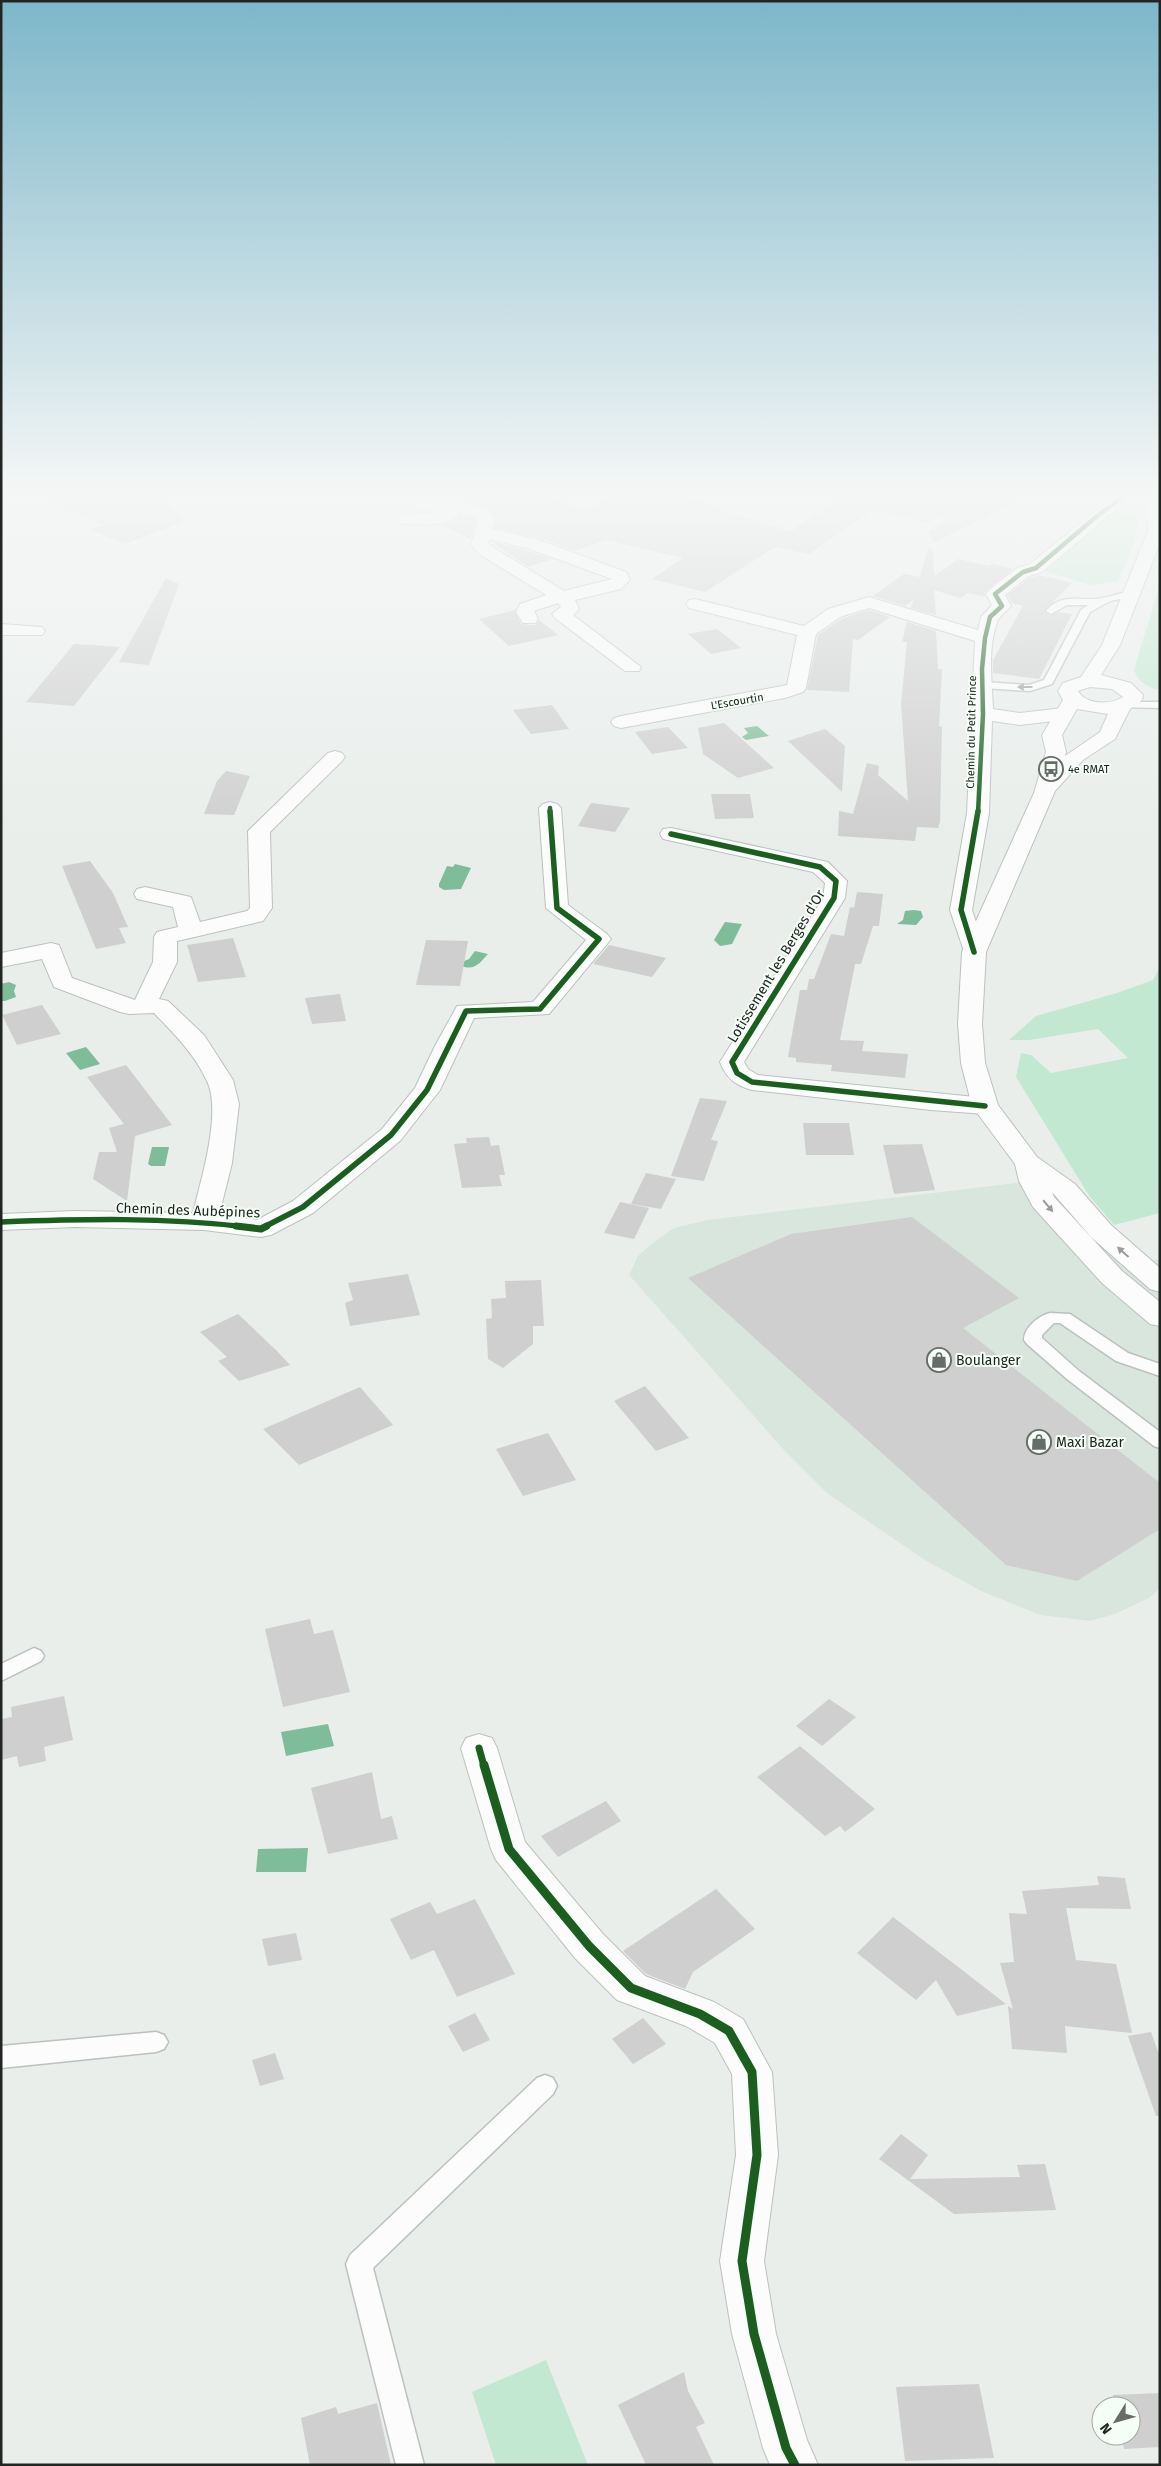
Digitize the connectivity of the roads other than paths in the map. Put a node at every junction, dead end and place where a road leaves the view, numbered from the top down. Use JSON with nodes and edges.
{"nodes":[{"id":1,"x":526,"y":608,"type":"edge"},
{"id":2,"x":570,"y":608,"type":"edge"},
{"id":3,"x":711,"y":608,"type":"edge"},
{"id":4,"x":850,"y":608,"type":"edge"},
{"id":5,"x":889,"y":608,"type":"edge"},
{"id":6,"x":1000,"y":608,"type":"edge"},
{"id":7,"x":1054,"y":608,"type":"edge"},
{"id":8,"x":1089,"y":608,"type":"edge"},
{"id":9,"x":1125,"y":608,"type":"edge"},
{"id":10,"x":1051,"y":612,"type":"dead end"},
{"id":11,"x":529,"y":619,"type":"dead end"},
{"id":12,"x":36,"y":631,"type":"dead end"},
{"id":13,"x":3,"y":632,"type":"edge"},
{"id":14,"x":807,"y":632,"type":"junction"},
{"id":15,"x":986,"y":638,"type":"junction"},
{"id":16,"x":1111,"y":645,"type":"junction"},
{"id":17,"x":632,"y":667,"type":"dead end"},
{"id":18,"x":1088,"y":681,"type":"junction"},
{"id":19,"x":982,"y":685,"type":"junction"},
{"id":20,"x":1124,"y":698,"type":"junction"},
{"id":21,"x":1159,"y":705,"type":"edge"},
{"id":22,"x":1068,"y":707,"type":"junction"},
{"id":23,"x":983,"y":714,"type":"junction"},
{"id":24,"x":1020,"y":719,"type":"junction"},
{"id":25,"x":621,"y":722,"type":"dead end"},
{"id":26,"x":1052,"y":735,"type":"junction"},
{"id":27,"x":1092,"y":745,"type":"junction"},
{"id":28,"x":335,"y":757,"type":"dead end"},
{"id":29,"x":1044,"y":793,"type":"junction"},
{"id":30,"x":550,"y":808,"type":"dead end"},
{"id":31,"x":671,"y":834,"type":"dead end"},
{"id":32,"x":145,"y":894,"type":"dead end"},
{"id":33,"x":191,"y":931,"type":"junction"},
{"id":34,"x":974,"y":952,"type":"junction"},
{"id":35,"x":1,"y":960,"type":"edge"},
{"id":36,"x":144,"y":1006,"type":"junction"},
{"id":37,"x":985,"y":1106,"type":"junction"},
{"id":38,"x":1028,"y":1163,"type":"junction"},
{"id":39,"x":1,"y":1222,"type":"edge"},
{"id":40,"x":204,"y":1222,"type":"junction"},
{"id":41,"x":1160,"y":1283,"type":"edge"},
{"id":42,"x":1160,"y":1317,"type":"edge"},
{"id":43,"x":1160,"y":1370,"type":"edge"},
{"id":44,"x":1160,"y":1442,"type":"edge"},
{"id":45,"x":34,"y":1656,"type":"dead end"},
{"id":46,"x":1,"y":1673,"type":"edge"},
{"id":47,"x":479,"y":1748,"type":"dead end"},
{"id":48,"x":156,"y":2042,"type":"dead end"},
{"id":49,"x":1,"y":2057,"type":"edge"},
{"id":50,"x":545,"y":2086,"type":"dead end"},
{"id":51,"x":410,"y":2465,"type":"edge"},
{"id":52,"x":795,"y":2465,"type":"edge"}],
"edges":[{"from":1,"to":11,"type":"street"},
{"from":2,"to":17,"type":"street"},
{"from":3,"to":14,"type":"street"},
{"from":4,"to":14,"type":"street"},
{"from":5,"to":15,"type":"street"},
{"from":6,"to":15,"type":"street","name":"Chemin du Petit Prince"},
{"from":7,"to":10,"type":"lane"},
{"from":8,"to":19,"type":"lane","one_way":true},
{"from":9,"to":16,"type":"street"},
{"from":12,"to":13,"type":"street"},
{"from":14,"to":25,"type":"street","name":"L'Escourtin"},
{"from":15,"to":19,"type":"street","name":"Chemin du Petit Prince"},
{"from":16,"to":18,"type":"street"},
{"from":16,"to":20,"type":"street"},
{"from":18,"to":20,"type":"street"},
{"from":18,"to":22,"type":"street"},
{"from":19,"to":23,"type":"street","name":"Chemin du Petit Prince"},
{"from":20,"to":21,"type":"lane"},
{"from":20,"to":22,"type":"street"},
{"from":20,"to":27,"type":"street"},
{"from":22,"to":24,"type":"street"},
{"from":22,"to":26,"type":"street"},
{"from":23,"to":24,"type":"street"},
{"from":23,"to":34,"type":"street","name":"Chemin du Petit Prince"},
{"from":24,"to":26,"type":"street"},
{"from":26,"to":27,"type":"street"},
{"from":26,"to":29,"type":"street"},
{"from":27,"to":29,"type":"street"},
{"from":28,"to":33,"type":"street"},
{"from":29,"to":34,"type":"street"},
{"from":30,"to":40,"type":"street","name":"Chemin des Aubépines"},
{"from":31,"to":37,"type":"street","name":"Lotissement les Berges d'Or"},
{"from":32,"to":33,"type":"street"},
{"from":33,"to":36,"type":"street"},
{"from":34,"to":37,"type":"street"},
{"from":35,"to":36,"type":"street"},
{"from":36,"to":40,"type":"street"},
{"from":37,"to":38,"type":"street"},
{"from":41,"to":38,"type":"street","one_way":true},
{"from":38,"to":42,"type":"street","one_way":true},
{"from":39,"to":40,"type":"street","name":"Chemin des Aubépines"},
{"from":43,"to":44,"type":"lane"},
{"from":45,"to":46,"type":"lane"},
{"from":47,"to":52,"type":"street"},
{"from":48,"to":49,"type":"lane"},
{"from":50,"to":51,"type":"lane"}]}
